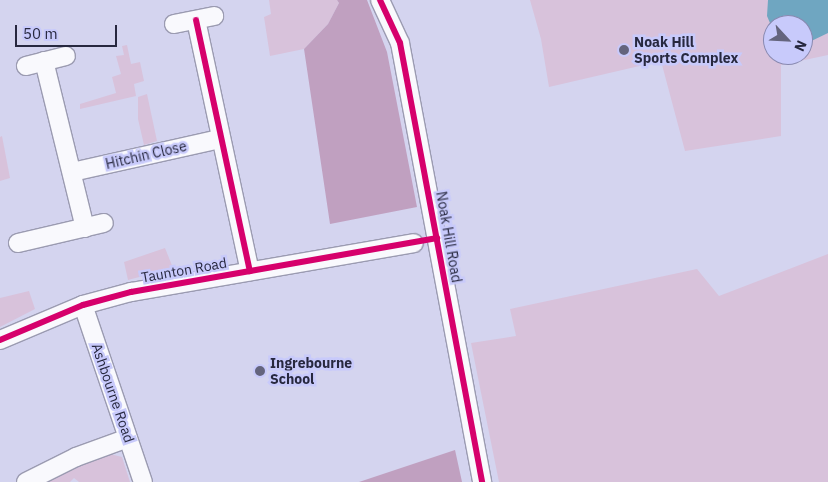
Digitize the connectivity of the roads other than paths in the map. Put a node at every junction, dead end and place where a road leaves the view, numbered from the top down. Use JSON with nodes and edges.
{"nodes":[{"id":1,"x":380,"y":0,"type":"edge"},
{"id":2,"x":214,"y":16,"type":"dead end"},
{"id":3,"x":196,"y":20,"type":"junction"},
{"id":4,"x":174,"y":24,"type":"dead end"},
{"id":5,"x":66,"y":56,"type":"dead end"},
{"id":6,"x":44,"y":61,"type":"junction"},
{"id":7,"x":26,"y":66,"type":"dead end"},
{"id":8,"x":220,"y":139,"type":"junction"},
{"id":9,"x":72,"y":172,"type":"junction"},
{"id":10,"x":104,"y":223,"type":"dead end"},
{"id":11,"x":85,"y":228,"type":"junction"},
{"id":12,"x":18,"y":243,"type":"dead end"},
{"id":13,"x":414,"y":243,"type":"dead end"},
{"id":14,"x":250,"y":271,"type":"junction"},
{"id":15,"x":83,"y":304,"type":"junction"},
{"id":16,"x":0,"y":340,"type":"edge"},
{"id":17,"x":128,"y":438,"type":"junction"},
{"id":18,"x":26,"y":482,"type":"edge"},
{"id":19,"x":143,"y":482,"type":"edge"},
{"id":20,"x":482,"y":482,"type":"edge"}],
"edges":[{"from":1,"to":20,"type":"street","name":"Noak Hill Road"},
{"from":2,"to":3,"type":"street"},
{"from":3,"to":4,"type":"street"},
{"from":3,"to":8,"type":"street"},
{"from":5,"to":6,"type":"street"},
{"from":6,"to":7,"type":"street"},
{"from":6,"to":9,"type":"street"},
{"from":8,"to":9,"type":"street","name":"Hitchin Close"},
{"from":8,"to":14,"type":"street"},
{"from":9,"to":11,"type":"street"},
{"from":10,"to":11,"type":"street"},
{"from":11,"to":12,"type":"street"},
{"from":13,"to":14,"type":"street","name":"Taunton Road"},
{"from":14,"to":15,"type":"street","name":"Taunton Road"},
{"from":15,"to":16,"type":"street","name":"Taunton Road"},
{"from":15,"to":17,"type":"street","name":"Ashbourne Road"},
{"from":17,"to":18,"type":"street"},
{"from":17,"to":19,"type":"street","name":"Ashbourne Road"}]}
